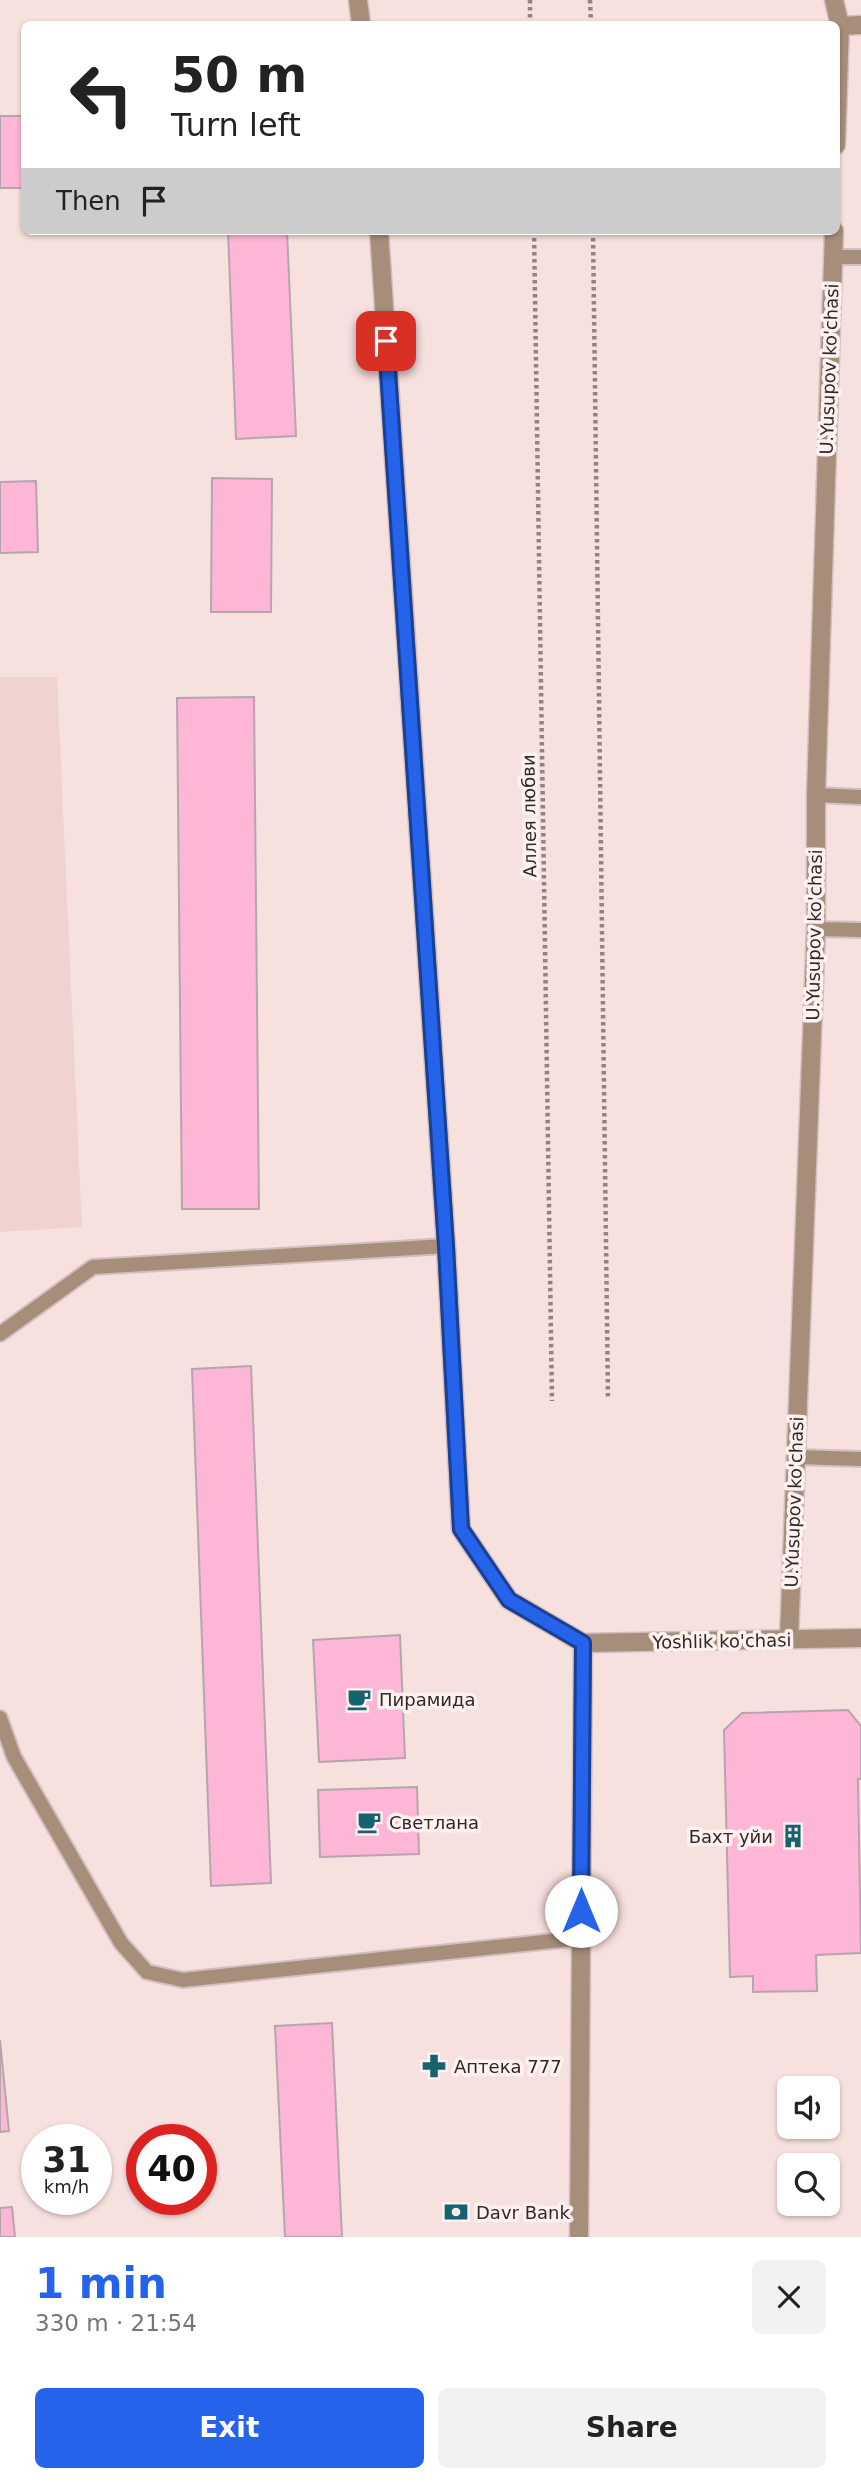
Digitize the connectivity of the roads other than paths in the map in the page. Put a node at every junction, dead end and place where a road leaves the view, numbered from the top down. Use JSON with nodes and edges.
{"nodes":[{"id":1,"x":358,"y":0,"type":"edge"},
{"id":2,"x":834,"y":0,"type":"edge"},
{"id":3,"x":361,"y":21,"type":"edge"},
{"id":4,"x":839,"y":21,"type":"edge"},
{"id":5,"x":861,"y":25,"type":"edge"},
{"id":6,"x":840,"y":26,"type":"edge"},
{"id":7,"x":379,"y":235,"type":"edge"},
{"id":8,"x":834,"y":235,"type":"edge"},
{"id":9,"x":833,"y":257,"type":"junction"},
{"id":10,"x":861,"y":257,"type":"edge"},
{"id":11,"x":816,"y":795,"type":"junction"},
{"id":12,"x":861,"y":797,"type":"edge"},
{"id":13,"x":816,"y":929,"type":"junction"},
{"id":14,"x":861,"y":930,"type":"edge"},
{"id":15,"x":446,"y":1246,"type":"junction"},
{"id":16,"x":0,"y":1334,"type":"edge"},
{"id":17,"x":795,"y":1457,"type":"junction"},
{"id":18,"x":861,"y":1459,"type":"edge"},
{"id":19,"x":861,"y":1638,"type":"edge"},
{"id":20,"x":789,"y":1639,"type":"junction"},
{"id":21,"x":583,"y":1643,"type":"junction"},
{"id":22,"x":0,"y":1718,"type":"edge"},
{"id":23,"x":581,"y":1938,"type":"junction"},
{"id":24,"x":579,"y":2237,"type":"edge"}],
"edges":[{"from":1,"to":3,"type":"street"},
{"from":2,"to":4,"type":"street"},
{"from":5,"to":6,"type":"street"},
{"from":7,"to":15,"type":"street"},
{"from":8,"to":9,"type":"street","name":"U.Yusupov ko'chasi"},
{"from":9,"to":10,"type":"lane"},
{"from":9,"to":11,"type":"street","name":"U.Yusupov ko'chasi"},
{"from":11,"to":12,"type":"lane"},
{"from":11,"to":13,"type":"street","name":"U.Yusupov ko'chasi"},
{"from":13,"to":14,"type":"lane"},
{"from":13,"to":17,"type":"street","name":"U.Yusupov ko'chasi"},
{"from":15,"to":16,"type":"lane"},
{"from":15,"to":21,"type":"street"},
{"from":17,"to":18,"type":"lane"},
{"from":17,"to":20,"type":"street","name":"U.Yusupov ko'chasi"},
{"from":19,"to":20,"type":"street","name":"Yoshlik ko'chasi"},
{"from":20,"to":21,"type":"street","name":"Yoshlik ko'chasi"},
{"from":21,"to":23,"type":"street"},
{"from":22,"to":23,"type":"lane"},
{"from":23,"to":24,"type":"street"}]}
